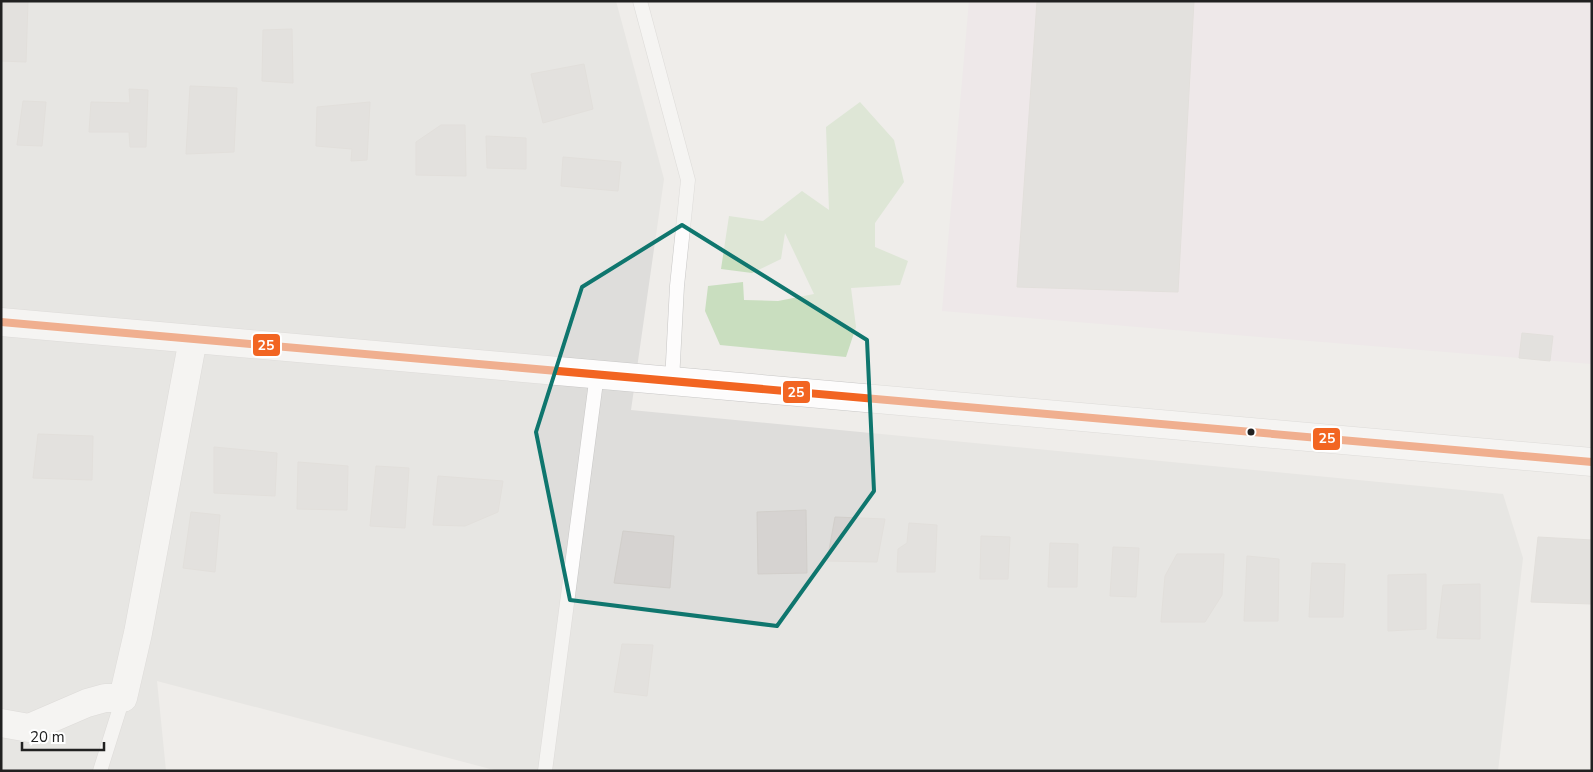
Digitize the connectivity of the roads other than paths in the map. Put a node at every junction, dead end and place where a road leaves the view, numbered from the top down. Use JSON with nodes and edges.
{"nodes":[{"id":1,"x":640,"y":1,"type":"edge"},
{"id":2,"x":1,"y":322,"type":"edge"},
{"id":3,"x":193,"y":339,"type":"junction"},
{"id":4,"x":597,"y":374,"type":"junction"},
{"id":5,"x":672,"y":381,"type":"junction"},
{"id":6,"x":1592,"y":462,"type":"edge"},
{"id":7,"x":123,"y":698,"type":"junction"},
{"id":8,"x":1,"y":723,"type":"edge"},
{"id":9,"x":100,"y":771,"type":"edge"},
{"id":10,"x":545,"y":771,"type":"edge"}],
"edges":[{"from":1,"to":5,"type":"lane"},
{"from":2,"to":3,"type":"street"},
{"from":3,"to":4,"type":"street"},
{"from":3,"to":7,"type":"street"},
{"from":4,"to":5,"type":"street"},
{"from":4,"to":10,"type":"lane"},
{"from":5,"to":6,"type":"street"},
{"from":7,"to":8,"type":"street"},
{"from":7,"to":9,"type":"lane"}]}
